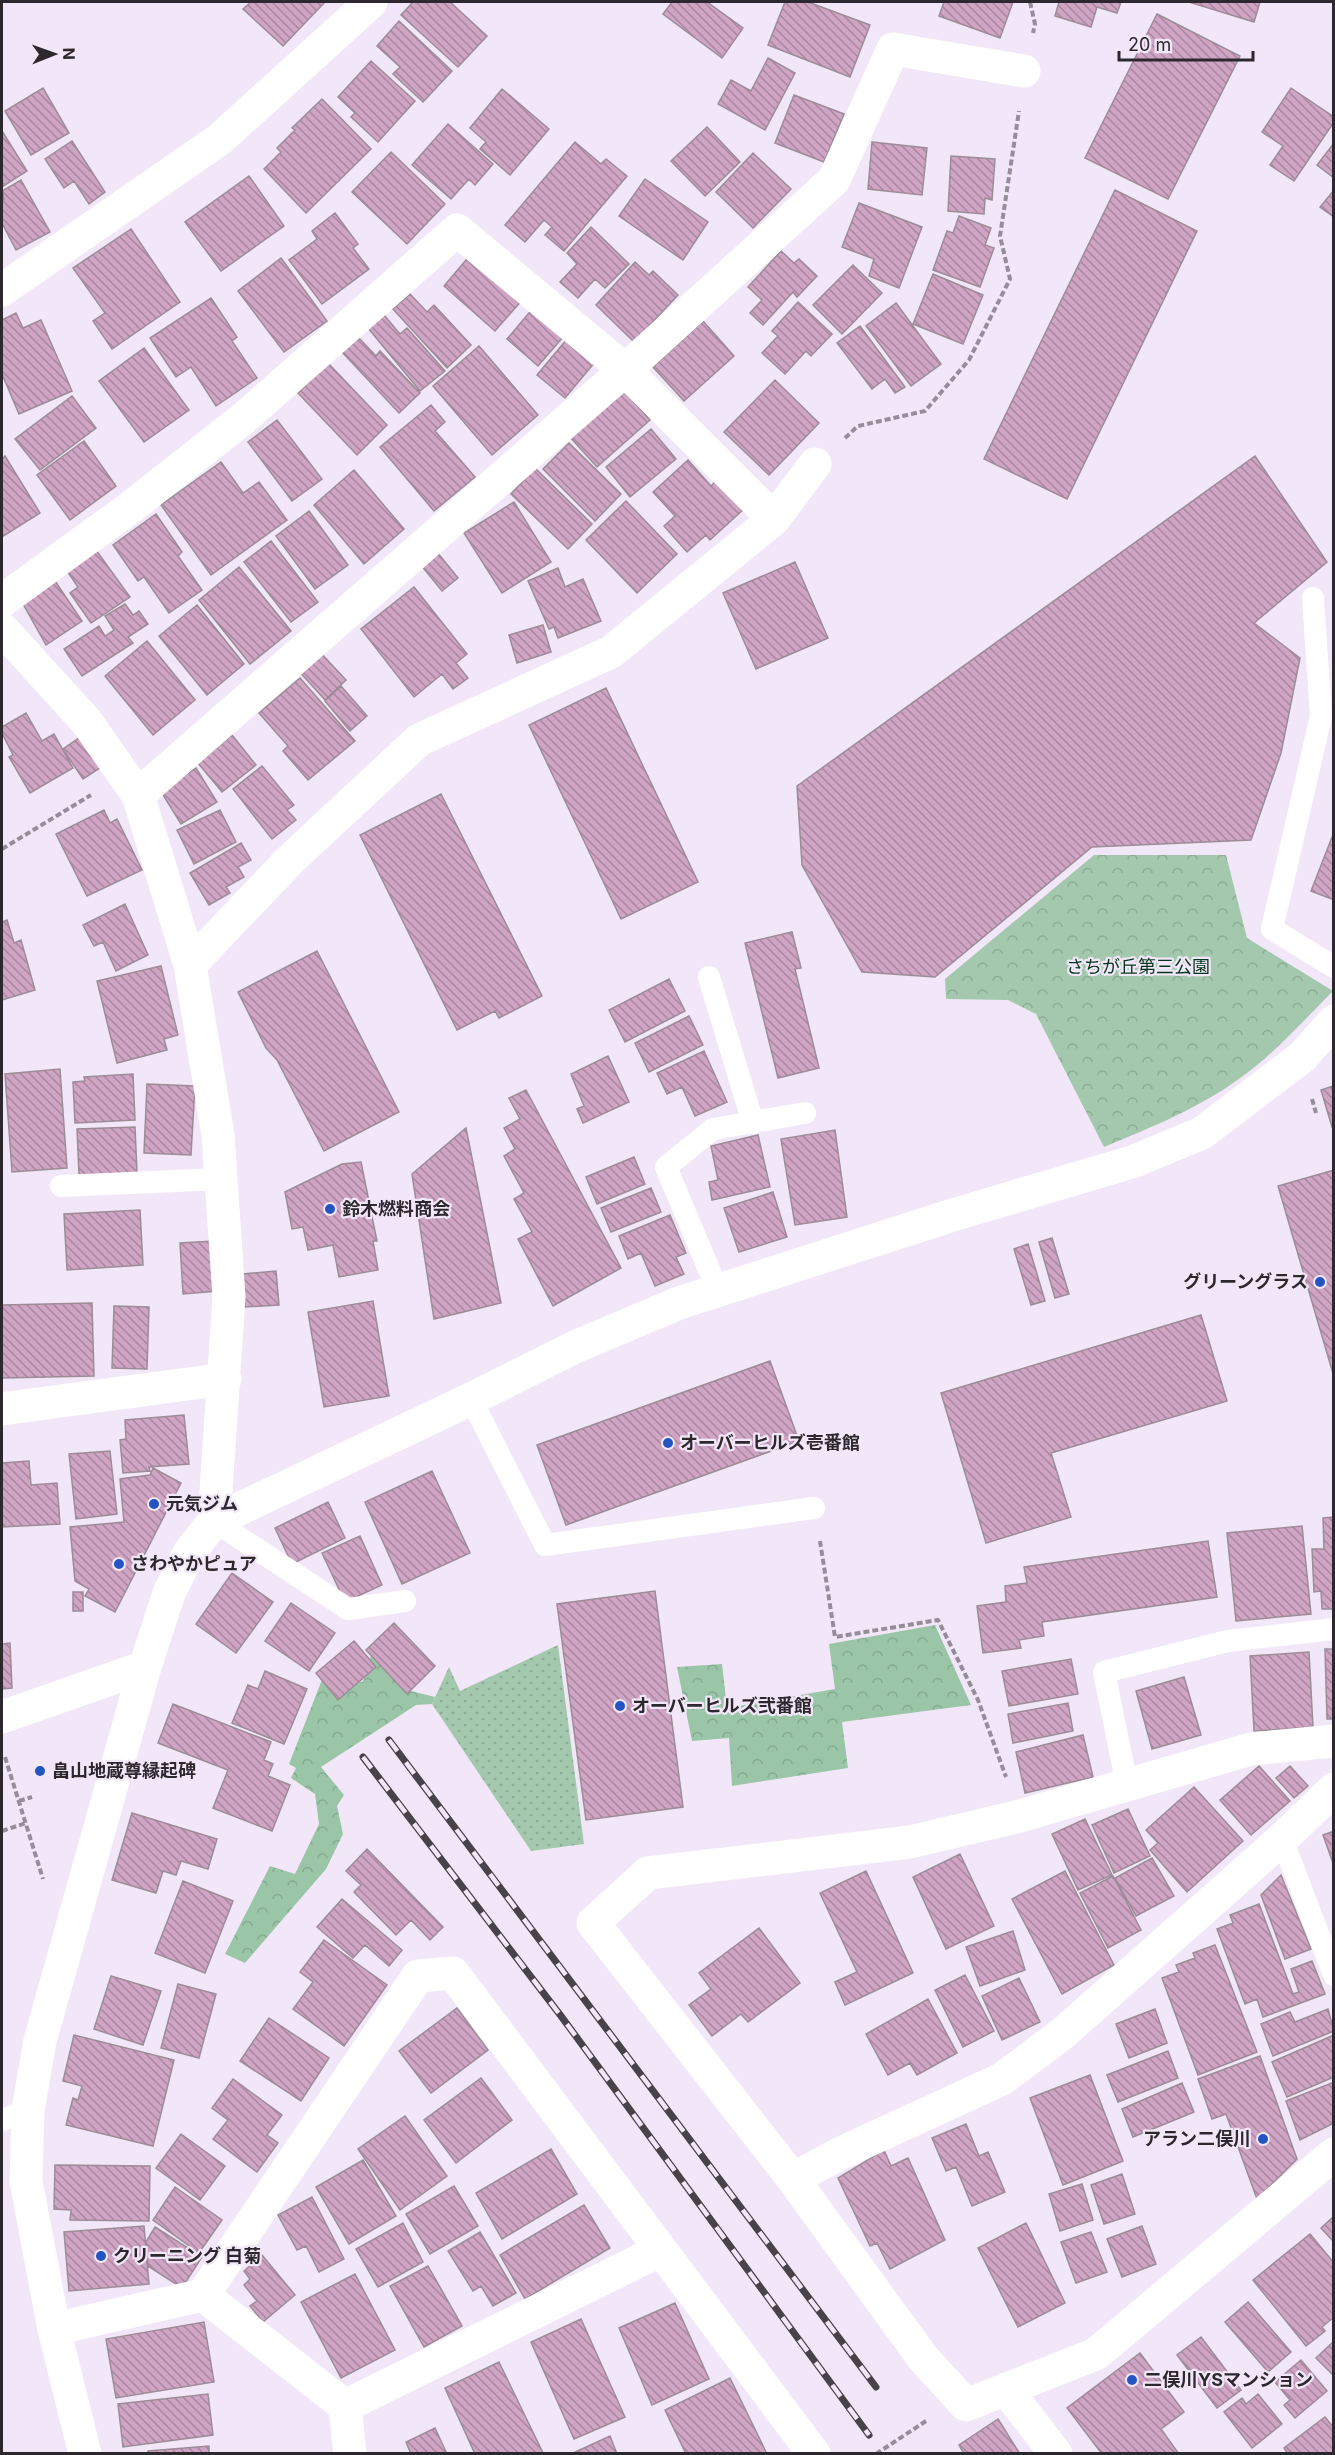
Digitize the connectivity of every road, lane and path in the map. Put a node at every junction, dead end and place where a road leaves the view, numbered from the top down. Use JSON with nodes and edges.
{"nodes":[{"id":1,"x":371,"y":2,"type":"edge"},
{"id":2,"x":1030,"y":2,"type":"edge"},
{"id":3,"x":1024,"y":71,"type":"junction"},
{"id":4,"x":2,"y":290,"type":"edge"},
{"id":5,"x":625,"y":370,"type":"junction"},
{"id":6,"x":815,"y":464,"type":"joint"},
{"id":7,"x":774,"y":519,"type":"junction"},
{"id":8,"x":1313,"y":598,"type":"dead end"},
{"id":9,"x":2,"y":601,"type":"edge"},
{"id":10,"x":2,"y":629,"type":"edge"},
{"id":11,"x":131,"y":785,"type":"junction"},
{"id":12,"x":2,"y":849,"type":"edge"},
{"id":13,"x":189,"y":965,"type":"junction"},
{"id":14,"x":1334,"y":967,"type":"edge"},
{"id":15,"x":709,"y":977,"type":"dead end"},
{"id":16,"x":1334,"y":1021,"type":"edge"},
{"id":17,"x":1313,"y":1103,"type":"dead end"},
{"id":18,"x":805,"y":1113,"type":"dead end"},
{"id":19,"x":1316,"y":1113,"type":"dead end"},
{"id":20,"x":753,"y":1123,"type":"junction"},
{"id":21,"x":222,"y":1179,"type":"junction"},
{"id":22,"x":61,"y":1186,"type":"dead end"},
{"id":23,"x":718,"y":1291,"type":"junction"},
{"id":24,"x":225,"y":1379,"type":"junction"},
{"id":25,"x":471,"y":1399,"type":"junction"},
{"id":26,"x":2,"y":1409,"type":"edge"},
{"id":27,"x":814,"y":1508,"type":"joint"},
{"id":28,"x":214,"y":1521,"type":"junction"},
{"id":29,"x":405,"y":1601,"type":"dead end"},
{"id":30,"x":1334,"y":1629,"type":"edge"},
{"id":31,"x":144,"y":1667,"type":"junction"},
{"id":32,"x":2,"y":1717,"type":"edge"},
{"id":33,"x":1334,"y":1741,"type":"edge"},
{"id":34,"x":5,"y":1756,"type":"dead end"},
{"id":35,"x":1127,"y":1785,"type":"junction"},
{"id":36,"x":1334,"y":1789,"type":"edge"},
{"id":37,"x":32,"y":1797,"type":"dead end"},
{"id":38,"x":19,"y":1801,"type":"junction"},
{"id":39,"x":1020,"y":1816,"type":"junction"},
{"id":40,"x":26,"y":1823,"type":"junction"},
{"id":41,"x":2,"y":1831,"type":"edge"},
{"id":42,"x":1282,"y":1839,"type":"junction"},
{"id":43,"x":45,"y":1884,"type":"dead end"},
{"id":44,"x":1334,"y":1975,"type":"edge"},
{"id":45,"x":15,"y":2115,"type":"edge"},
{"id":46,"x":1334,"y":2154,"type":"edge"},
{"id":47,"x":793,"y":2179,"type":"junction"},
{"id":48,"x":659,"y":2251,"type":"junction"},
{"id":49,"x":203,"y":2295,"type":"junction"},
{"id":50,"x":54,"y":2329,"type":"junction"},
{"id":51,"x":1006,"y":2389,"type":"junction"},
{"id":52,"x":345,"y":2406,"type":"junction"},
{"id":53,"x":930,"y":2418,"type":"dead end"},
{"id":54,"x":85,"y":2454,"type":"edge"},
{"id":55,"x":350,"y":2454,"type":"edge"},
{"id":56,"x":813,"y":2454,"type":"edge"},
{"id":57,"x":876,"y":2454,"type":"edge"},
{"id":58,"x":1056,"y":2454,"type":"edge"}],
"edges":[{"from":1,"to":4,"type":"street"},
{"from":2,"to":3,"type":"path"},
{"from":3,"to":5,"type":"street"},
{"from":3,"to":6,"type":"path"},
{"from":5,"to":7,"type":"street"},
{"from":5,"to":9,"type":"street"},
{"from":5,"to":11,"type":"street"},
{"from":6,"to":7,"type":"street"},
{"from":7,"to":13,"type":"street"},
{"from":8,"to":14,"type":"lane"},
{"from":10,"to":11,"type":"street"},
{"from":11,"to":12,"type":"path"},
{"from":11,"to":13,"type":"street"},
{"from":13,"to":21,"type":"street"},
{"from":15,"to":20,"type":"lane"},
{"from":16,"to":23,"type":"street"},
{"from":17,"to":19,"type":"path"},
{"from":18,"to":20,"type":"lane"},
{"from":20,"to":23,"type":"lane"},
{"from":21,"to":22,"type":"lane"},
{"from":21,"to":24,"type":"street"},
{"from":23,"to":25,"type":"street"},
{"from":24,"to":26,"type":"street"},
{"from":24,"to":28,"type":"street"},
{"from":25,"to":27,"type":"lane"},
{"from":25,"to":28,"type":"street"},
{"from":27,"to":39,"type":"path"},
{"from":28,"to":29,"type":"lane"},
{"from":28,"to":31,"type":"street"},
{"from":30,"to":35,"type":"lane"},
{"from":31,"to":32,"type":"street"},
{"from":31,"to":45,"type":"street"},
{"from":33,"to":35,"type":"street"},
{"from":34,"to":38,"type":"path"},
{"from":35,"to":39,"type":"street"},
{"from":36,"to":42,"type":"street"},
{"from":37,"to":38,"type":"path"},
{"from":38,"to":40,"type":"path"},
{"from":39,"to":47,"type":"street"},
{"from":40,"to":41,"type":"path"},
{"from":40,"to":43,"type":"path"},
{"from":42,"to":44,"type":"lane"},
{"from":42,"to":47,"type":"street"},
{"from":45,"to":50,"type":"street"},
{"from":46,"to":51,"type":"street"},
{"from":47,"to":51,"type":"street"},
{"from":48,"to":49,"type":"street"},
{"from":48,"to":52,"type":"street"},
{"from":48,"to":56,"type":"street"},
{"from":49,"to":50,"type":"street"},
{"from":49,"to":52,"type":"street"},
{"from":50,"to":54,"type":"street"},
{"from":51,"to":58,"type":"street"},
{"from":52,"to":55,"type":"street"},
{"from":53,"to":57,"type":"path"}]}
